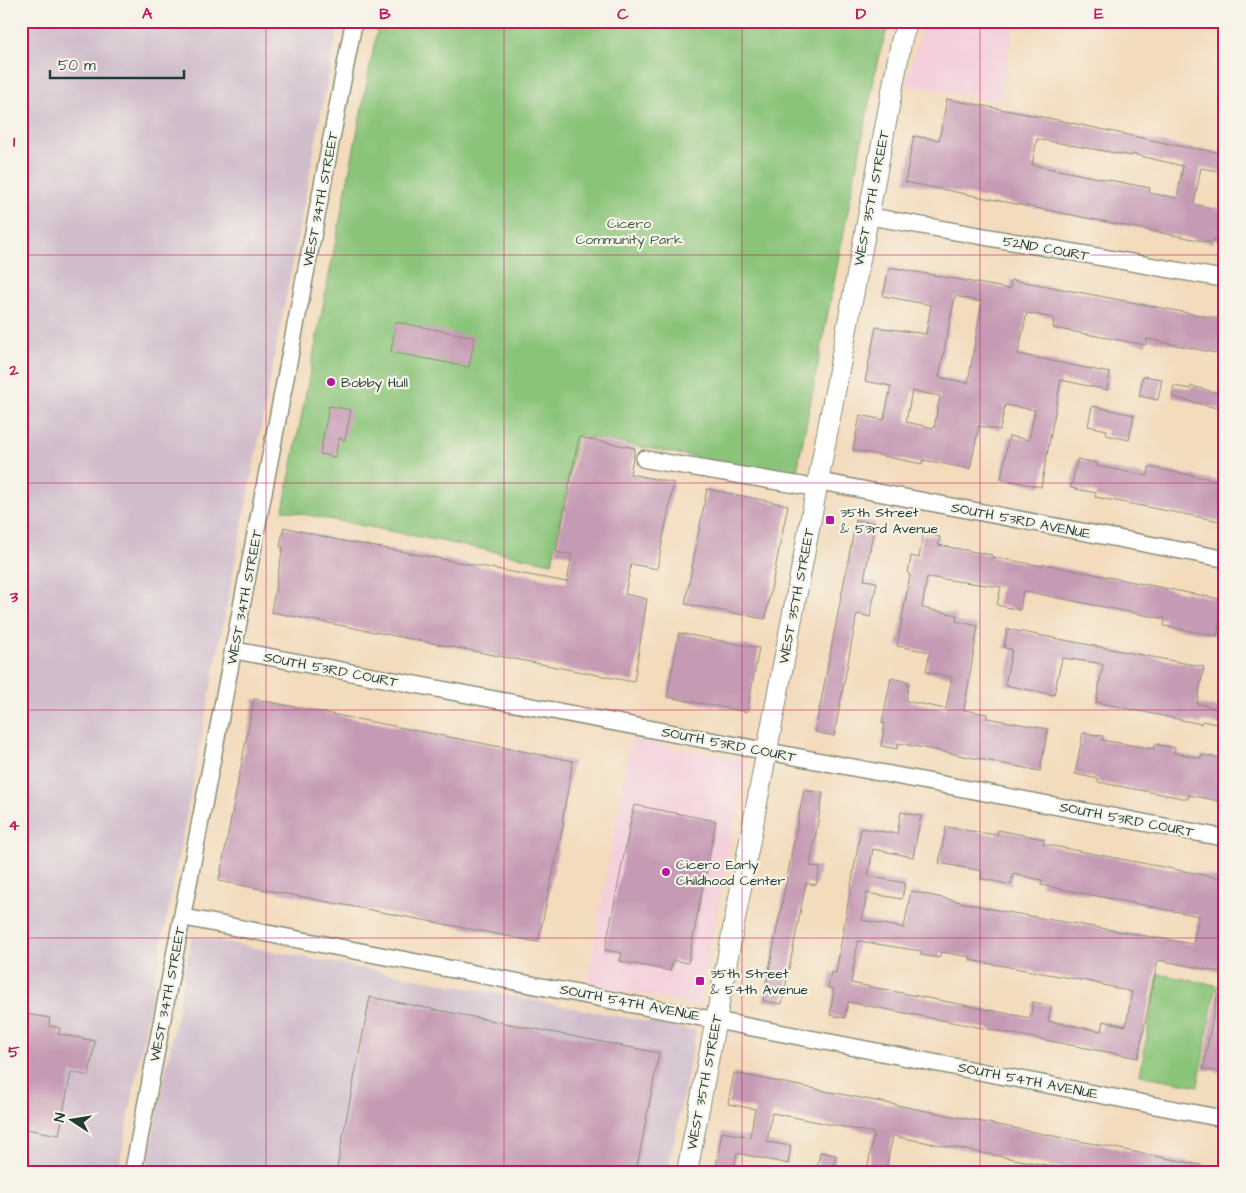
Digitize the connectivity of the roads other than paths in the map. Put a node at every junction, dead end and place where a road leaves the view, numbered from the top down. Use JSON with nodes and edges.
{"nodes":[{"id":1,"x":354,"y":21,"type":"edge"},
{"id":2,"x":908,"y":21,"type":"edge"},
{"id":3,"x":868,"y":216,"type":"junction"},
{"id":4,"x":1225,"y":279,"type":"edge"},
{"id":5,"x":644,"y":459,"type":"dead end"},
{"id":6,"x":817,"y":484,"type":"junction"},
{"id":7,"x":1225,"y":559,"type":"edge"},
{"id":8,"x":233,"y":650,"type":"junction"},
{"id":9,"x":766,"y":750,"type":"junction"},
{"id":10,"x":1225,"y":838,"type":"edge"},
{"id":11,"x":182,"y":916,"type":"junction"},
{"id":12,"x":716,"y":1019,"type":"junction"},
{"id":13,"x":1225,"y":1119,"type":"edge"},
{"id":14,"x":133,"y":1172,"type":"edge"},
{"id":15,"x":687,"y":1172,"type":"edge"}],
"edges":[{"from":1,"to":8,"type":"street","name":"WEST 34TH STREET"},
{"from":2,"to":3,"type":"street","name":"WEST 35TH STREET"},
{"from":3,"to":4,"type":"street","name":"52ND COURT"},
{"from":3,"to":6,"type":"street","name":"WEST 35TH STREET"},
{"from":5,"to":6,"type":"street","name":"SOUTH 53RD AVENUE"},
{"from":6,"to":7,"type":"street","name":"SOUTH 53RD AVENUE"},
{"from":6,"to":9,"type":"street","name":"WEST 35TH STREET"},
{"from":8,"to":9,"type":"street","name":"SOUTH 53RD COURT"},
{"from":8,"to":11,"type":"street","name":"WEST 34TH STREET"},
{"from":9,"to":10,"type":"street","name":"SOUTH 53RD COURT"},
{"from":9,"to":12,"type":"street","name":"WEST 35TH STREET"},
{"from":11,"to":12,"type":"street","name":"SOUTH 54TH AVENUE"},
{"from":11,"to":14,"type":"street","name":"WEST 34TH STREET"},
{"from":12,"to":13,"type":"street","name":"SOUTH 54TH AVENUE"},
{"from":12,"to":15,"type":"street","name":"WEST 35TH STREET"}]}
